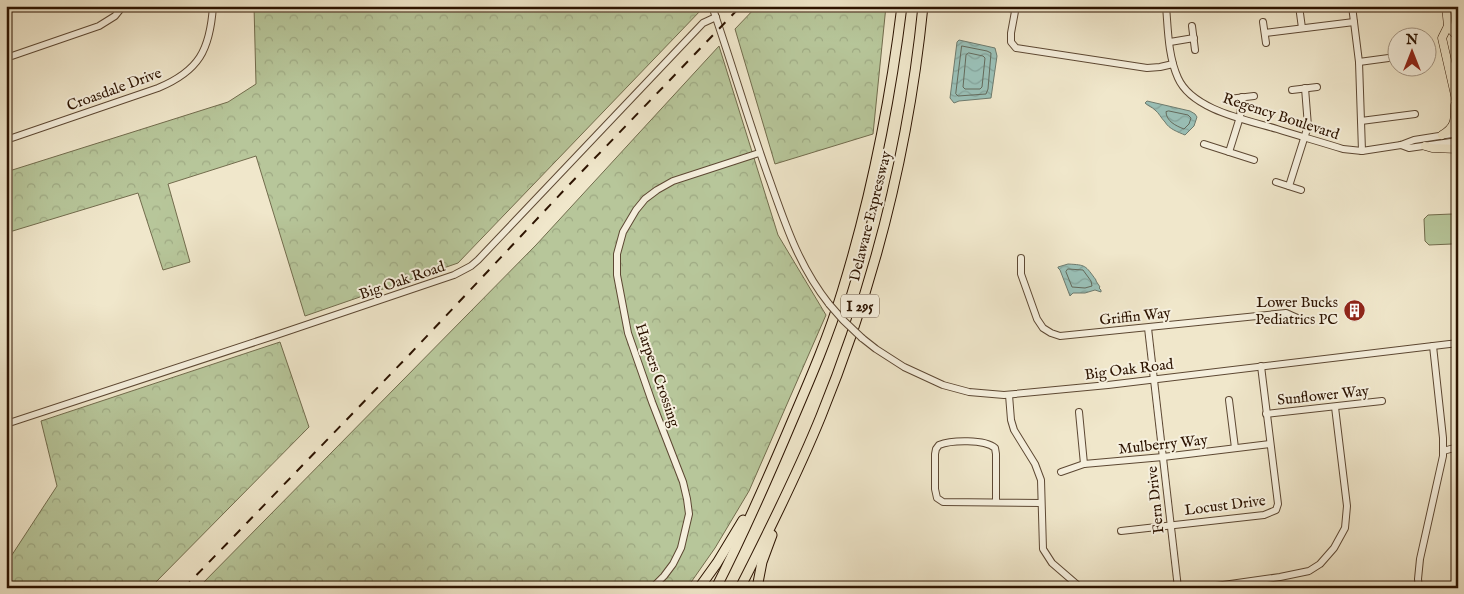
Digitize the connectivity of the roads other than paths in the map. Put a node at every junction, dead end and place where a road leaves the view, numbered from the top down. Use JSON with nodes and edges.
{"nodes":[{"id":1,"x":123,"y":6,"type":"edge"},
{"id":2,"x":214,"y":6,"type":"edge"},
{"id":3,"x":712,"y":6,"type":"edge"},
{"id":4,"x":902,"y":6,"type":"edge"},
{"id":5,"x":923,"y":6,"type":"edge"},
{"id":6,"x":998,"y":6,"type":"edge"},
{"id":7,"x":1166,"y":6,"type":"edge"},
{"id":8,"x":1299,"y":6,"type":"edge"},
{"id":9,"x":1352,"y":6,"type":"edge"},
{"id":10,"x":1446,"y":6,"type":"edge"},
{"id":11,"x":1016,"y":8,"type":"edge"},
{"id":12,"x":716,"y":17,"type":"junction"},
{"id":13,"x":1263,"y":22,"type":"dead end"},
{"id":14,"x":1354,"y":22,"type":"junction"},
{"id":15,"x":1192,"y":26,"type":"dead end"},
{"id":16,"x":1448,"y":26,"type":"junction"},
{"id":17,"x":1302,"y":28,"type":"junction"},
{"id":18,"x":1265,"y":33,"type":"junction"},
{"id":19,"x":1194,"y":38,"type":"junction"},
{"id":20,"x":1170,"y":42,"type":"junction"},
{"id":21,"x":1266,"y":43,"type":"dead end"},
{"id":22,"x":1458,"y":43,"type":"edge"},
{"id":23,"x":1195,"y":50,"type":"dead end"},
{"id":24,"x":6,"y":58,"type":"edge"},
{"id":25,"x":1386,"y":58,"type":"edge"},
{"id":26,"x":1359,"y":62,"type":"junction"},
{"id":27,"x":1173,"y":64,"type":"junction"},
{"id":28,"x":1317,"y":87,"type":"dead end"},
{"id":29,"x":1305,"y":88,"type":"junction"},
{"id":30,"x":1292,"y":90,"type":"dead end"},
{"id":31,"x":1254,"y":96,"type":"dead end"},
{"id":32,"x":1242,"y":97,"type":"junction"},
{"id":33,"x":1230,"y":99,"type":"dead end"},
{"id":34,"x":1457,"y":104,"type":"edge"},
{"id":35,"x":1415,"y":114,"type":"dead end"},
{"id":36,"x":1240,"y":117,"type":"junction"},
{"id":37,"x":1361,"y":121,"type":"junction"},
{"id":38,"x":1458,"y":133,"type":"edge"},
{"id":39,"x":1442,"y":135,"type":"junction"},
{"id":40,"x":1305,"y":137,"type":"junction"},
{"id":41,"x":6,"y":140,"type":"edge"},
{"id":42,"x":1458,"y":141,"type":"edge"},
{"id":43,"x":1204,"y":144,"type":"dead end"},
{"id":44,"x":1401,"y":145,"type":"junction"},
{"id":45,"x":1425,"y":146,"type":"junction"},
{"id":46,"x":1458,"y":149,"type":"edge"},
{"id":47,"x":1229,"y":152,"type":"junction"},
{"id":48,"x":1362,"y":152,"type":"junction"},
{"id":49,"x":760,"y":153,"type":"junction"},
{"id":50,"x":1254,"y":160,"type":"dead end"},
{"id":51,"x":1276,"y":182,"type":"dead end"},
{"id":52,"x":1289,"y":186,"type":"junction"},
{"id":53,"x":1301,"y":190,"type":"dead end"},
{"id":54,"x":1021,"y":258,"type":"dead end"},
{"id":55,"x":1304,"y":321,"type":"dead end"},
{"id":56,"x":1148,"y":328,"type":"junction"},
{"id":57,"x":1458,"y":343,"type":"edge"},
{"id":58,"x":1434,"y":346,"type":"junction"},
{"id":59,"x":1261,"y":366,"type":"junction"},
{"id":60,"x":1154,"y":379,"type":"junction"},
{"id":61,"x":1010,"y":394,"type":"junction"},
{"id":62,"x":1229,"y":400,"type":"dead end"},
{"id":63,"x":1382,"y":401,"type":"dead end"},
{"id":64,"x":1335,"y":407,"type":"junction"},
{"id":65,"x":1079,"y":412,"type":"dead end"},
{"id":66,"x":1266,"y":414,"type":"junction"},
{"id":67,"x":6,"y":424,"type":"edge"},
{"id":68,"x":1270,"y":444,"type":"junction"},
{"id":69,"x":1458,"y":447,"type":"edge"},
{"id":70,"x":1235,"y":448,"type":"junction"},
{"id":71,"x":1443,"y":451,"type":"junction"},
{"id":72,"x":1163,"y":457,"type":"junction"},
{"id":73,"x":1084,"y":464,"type":"junction"},
{"id":74,"x":1061,"y":472,"type":"dead end"},
{"id":75,"x":767,"y":479,"type":"junction"},
{"id":76,"x":789,"y":489,"type":"junction"},
{"id":77,"x":996,"y":502,"type":"junction"},
{"id":78,"x":1041,"y":503,"type":"junction"},
{"id":79,"x":1170,"y":525,"type":"junction"},
{"id":80,"x":1121,"y":531,"type":"dead end"},
{"id":81,"x":652,"y":588,"type":"edge"},
{"id":82,"x":699,"y":588,"type":"edge"},
{"id":83,"x":716,"y":588,"type":"edge"},
{"id":84,"x":740,"y":588,"type":"edge"},
{"id":85,"x":757,"y":588,"type":"edge"},
{"id":86,"x":1081,"y":588,"type":"edge"},
{"id":87,"x":1178,"y":588,"type":"edge"},
{"id":88,"x":1202,"y":588,"type":"edge"},
{"id":89,"x":1419,"y":588,"type":"edge"}],
"edges":[{"from":1,"to":24,"type":"street"},
{"from":2,"to":41,"type":"street","name":"Croasdale Drive"},
{"from":3,"to":12,"type":"street","name":"Big Oak Road"},
{"from":4,"to":75,"type":"highway","name":"Delaware Expressway","number":"I 295"},
{"from":5,"to":76,"type":"highway","name":"Delaware Expressway","number":"I 295"},
{"from":6,"to":11,"type":"street"},
{"from":7,"to":20,"type":"street","name":"Regency Boulevard"},
{"from":8,"to":17,"type":"street"},
{"from":9,"to":14,"type":"street"},
{"from":10,"to":16,"type":"main road"},
{"from":11,"to":27,"type":"street"},
{"from":12,"to":49,"type":"street","name":"Big Oak Road"},
{"from":12,"to":67,"type":"street","name":"Big Oak Road"},
{"from":13,"to":18,"type":"street"},
{"from":14,"to":17,"type":"street"},
{"from":14,"to":26,"type":"street"},
{"from":15,"to":19,"type":"street"},
{"from":16,"to":22,"type":"main road"},
{"from":16,"to":34,"type":"main road"},
{"from":17,"to":18,"type":"street"},
{"from":18,"to":21,"type":"street"},
{"from":19,"to":20,"type":"street"},
{"from":19,"to":23,"type":"street"},
{"from":20,"to":27,"type":"street","name":"Regency Boulevard"},
{"from":25,"to":26,"type":"street"},
{"from":26,"to":37,"type":"street"},
{"from":27,"to":36,"type":"street","name":"Regency Boulevard"},
{"from":28,"to":29,"type":"street"},
{"from":29,"to":30,"type":"street"},
{"from":29,"to":40,"type":"street"},
{"from":31,"to":32,"type":"street"},
{"from":32,"to":33,"type":"street"},
{"from":32,"to":36,"type":"street"},
{"from":34,"to":39,"type":"main road"},
{"from":35,"to":37,"type":"street"},
{"from":36,"to":40,"type":"street","name":"Regency Boulevard"},
{"from":36,"to":47,"type":"street"},
{"from":37,"to":48,"type":"street"},
{"from":38,"to":39,"type":"street","name":"Regency Boulevard"},
{"from":39,"to":44,"type":"street","name":"Regency Boulevard"},
{"from":40,"to":48,"type":"street","name":"Regency Boulevard"},
{"from":40,"to":52,"type":"street"},
{"from":42,"to":45,"type":"street","name":"Regency Boulevard"},
{"from":43,"to":47,"type":"street"},
{"from":44,"to":45,"type":"street","name":"Regency Boulevard"},
{"from":44,"to":48,"type":"street","name":"Regency Boulevard"},
{"from":45,"to":46,"type":"main road"},
{"from":47,"to":50,"type":"street"},
{"from":49,"to":61,"type":"street","name":"Big Oak Road","bridge":true},
{"from":49,"to":81,"type":"street","name":"Harpers Crossing"},
{"from":51,"to":52,"type":"street"},
{"from":52,"to":53,"type":"street"},
{"from":54,"to":56,"type":"street","name":"Griffin Way"},
{"from":55,"to":56,"type":"street","name":"Griffin Way"},
{"from":56,"to":60,"type":"street","name":"Fern Drive"},
{"from":57,"to":58,"type":"street","name":"Big Oak Road"},
{"from":58,"to":59,"type":"street","name":"Big Oak Road"},
{"from":58,"to":71,"type":"street"},
{"from":59,"to":60,"type":"street","name":"Big Oak Road"},
{"from":59,"to":66,"type":"street","name":"Locust Drive"},
{"from":60,"to":61,"type":"street","name":"Big Oak Road"},
{"from":60,"to":72,"type":"street","name":"Fern Drive"},
{"from":61,"to":78,"type":"street"},
{"from":62,"to":70,"type":"street"},
{"from":63,"to":64,"type":"street","name":"Sunflower Way"},
{"from":64,"to":66,"type":"street","name":"Sunflower Way"},
{"from":64,"to":88,"type":"street"},
{"from":65,"to":73,"type":"street"},
{"from":66,"to":68,"type":"street","name":"Locust Drive"},
{"from":68,"to":70,"type":"street","name":"Mulberry Way"},
{"from":68,"to":79,"type":"street","name":"Locust Drive"},
{"from":69,"to":71,"type":"street"},
{"from":70,"to":72,"type":"street","name":"Mulberry Way"},
{"from":71,"to":89,"type":"street"},
{"from":72,"to":73,"type":"street","name":"Mulberry Way"},
{"from":72,"to":79,"type":"street","name":"Fern Drive"},
{"from":73,"to":74,"type":"street","name":"Mulberry Way"},
{"from":75,"to":82,"type":"highway"},
{"from":75,"to":83,"type":"highway","number":"I 295"},
{"from":76,"to":84,"type":"highway","name":"Delaware Expressway","number":"I 295"},
{"from":76,"to":85,"type":"highway"},
{"from":77,"to":77,"type":"street"},
{"from":77,"to":78,"type":"street"},
{"from":78,"to":86,"type":"street"},
{"from":79,"to":80,"type":"street","name":"Locust Drive"},
{"from":79,"to":87,"type":"street","name":"Fern Drive"}]}
